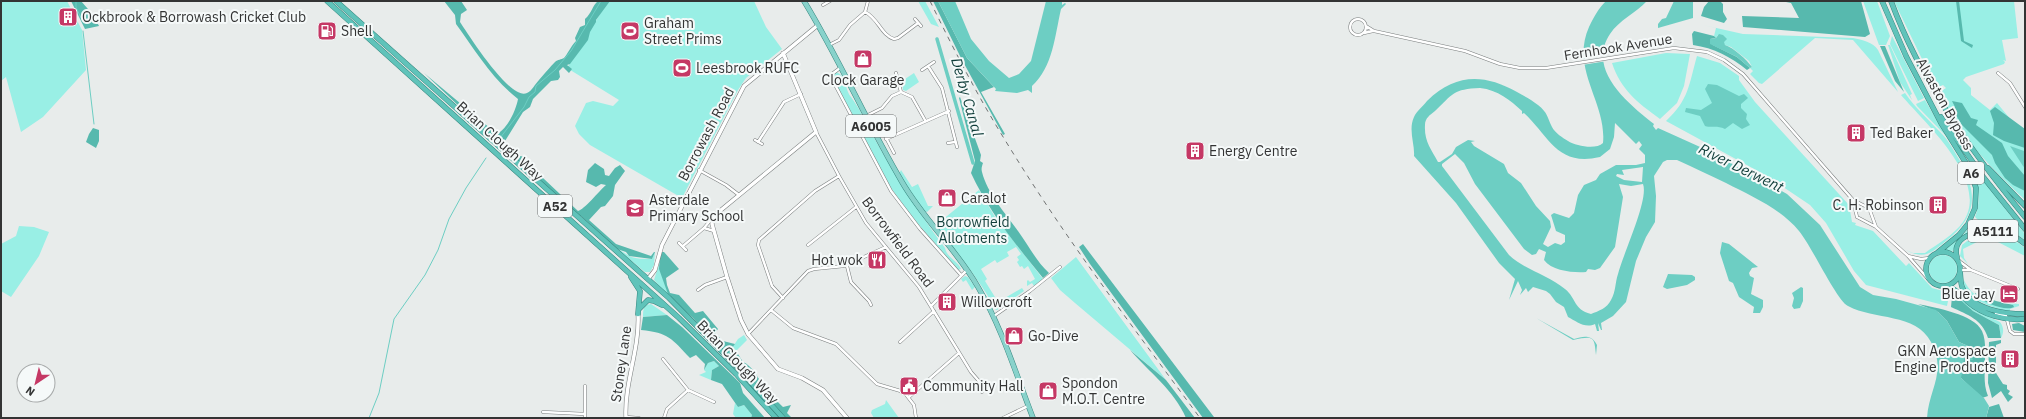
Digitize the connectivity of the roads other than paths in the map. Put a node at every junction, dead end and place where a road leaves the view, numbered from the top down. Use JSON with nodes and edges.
{"nodes":[{"id":1,"x":327,"y":1,"type":"edge"},
{"id":2,"x":336,"y":1,"type":"edge"},
{"id":3,"x":804,"y":1,"type":"edge"},
{"id":4,"x":830,"y":1,"type":"edge"},
{"id":5,"x":868,"y":1,"type":"edge"},
{"id":6,"x":1882,"y":1,"type":"edge"},
{"id":7,"x":1891,"y":1,"type":"edge"},
{"id":8,"x":823,"y":5,"type":"dead end"},
{"id":9,"x":865,"y":12,"type":"junction"},
{"id":10,"x":915,"y":19,"type":"dead end"},
{"id":11,"x":918,"y":23,"type":"junction"},
{"id":12,"x":818,"y":25,"type":"junction"},
{"id":13,"x":921,"y":26,"type":"dead end"},
{"id":14,"x":1366,"y":26,"type":"junction"},
{"id":15,"x":1374,"y":31,"type":"junction"},
{"id":16,"x":1364,"y":33,"type":"junction"},
{"id":17,"x":829,"y":45,"type":"junction"},
{"id":18,"x":783,"y":53,"type":"junction"},
{"id":19,"x":934,"y":62,"type":"dead end"},
{"id":20,"x":928,"y":66,"type":"junction"},
{"id":21,"x":840,"y":68,"type":"junction"},
{"id":22,"x":922,"y":70,"type":"dead end"},
{"id":23,"x":896,"y":73,"type":"dead end"},
{"id":24,"x":1998,"y":73,"type":"dead end"},
{"id":25,"x":2006,"y":75,"type":"dead end"},
{"id":26,"x":898,"y":78,"type":"junction"},
{"id":27,"x":2004,"y":78,"type":"junction"},
{"id":28,"x":891,"y":80,"type":"dead end"},
{"id":29,"x":901,"y":92,"type":"junction"},
{"id":30,"x":801,"y":94,"type":"junction"},
{"id":31,"x":2025,"y":107,"type":"edge"},
{"id":32,"x":1934,"y":108,"type":"junction"},
{"id":33,"x":949,"y":111,"type":"junction"},
{"id":34,"x":866,"y":116,"type":"junction"},
{"id":35,"x":925,"y":120,"type":"junction"},
{"id":36,"x":816,"y":132,"type":"junction"},
{"id":37,"x":883,"y":132,"type":"dead end"},
{"id":38,"x":886,"y":138,"type":"junction"},
{"id":39,"x":955,"y":142,"type":"junction"},
{"id":40,"x":948,"y":143,"type":"dead end"},
{"id":41,"x":762,"y":144,"type":"dead end"},
{"id":42,"x":957,"y":147,"type":"dead end"},
{"id":43,"x":1974,"y":152,"type":"junction"},
{"id":44,"x":894,"y":153,"type":"dead end"},
{"id":45,"x":699,"y":170,"type":"junction"},
{"id":46,"x":839,"y":176,"type":"junction"},
{"id":47,"x":740,"y":195,"type":"junction"},
{"id":48,"x":1853,"y":200,"type":"junction"},
{"id":49,"x":1862,"y":206,"type":"junction"},
{"id":50,"x":2025,"y":206,"type":"edge"},
{"id":51,"x":856,"y":207,"type":"junction"},
{"id":52,"x":1856,"y":211,"type":"junction"},
{"id":53,"x":1871,"y":216,"type":"junction"},
{"id":54,"x":713,"y":217,"type":"junction"},
{"id":55,"x":2025,"y":218,"type":"edge"},
{"id":56,"x":1865,"y":220,"type":"junction"},
{"id":57,"x":1876,"y":226,"type":"junction"},
{"id":58,"x":704,"y":228,"type":"junction"},
{"id":59,"x":2025,"y":230,"type":"edge"},
{"id":60,"x":714,"y":232,"type":"junction"},
{"id":61,"x":680,"y":243,"type":"dead end"},
{"id":62,"x":2025,"y":244,"type":"edge"},
{"id":63,"x":808,"y":245,"type":"dead end"},
{"id":64,"x":682,"y":246,"type":"junction"},
{"id":65,"x":886,"y":247,"type":"junction"},
{"id":66,"x":686,"y":250,"type":"dead end"},
{"id":67,"x":1937,"y":253,"type":"junction"},
{"id":68,"x":609,"y":255,"type":"junction"},
{"id":69,"x":1908,"y":256,"type":"junction"},
{"id":70,"x":1929,"y":258,"type":"junction"},
{"id":71,"x":1959,"y":259,"type":"junction"},
{"id":72,"x":847,"y":266,"type":"junction"},
{"id":73,"x":1060,"y":267,"type":"dead end"},
{"id":74,"x":967,"y":270,"type":"junction"},
{"id":75,"x":1960,"y":270,"type":"junction"},
{"id":76,"x":1971,"y":270,"type":"junction"},
{"id":77,"x":961,"y":275,"type":"junction"},
{"id":78,"x":727,"y":277,"type":"junction"},
{"id":79,"x":648,"y":279,"type":"junction"},
{"id":80,"x":1930,"y":281,"type":"junction"},
{"id":81,"x":1948,"y":286,"type":"junction"},
{"id":82,"x":2018,"y":289,"type":"dead end"},
{"id":83,"x":698,"y":290,"type":"dead end"},
{"id":84,"x":783,"y":298,"type":"junction"},
{"id":85,"x":871,"y":305,"type":"dead end"},
{"id":86,"x":931,"y":306,"type":"junction"},
{"id":87,"x":1983,"y":306,"type":"junction"},
{"id":88,"x":771,"y":310,"type":"junction"},
{"id":89,"x":672,"y":311,"type":"junction"},
{"id":90,"x":934,"y":311,"type":"junction"},
{"id":91,"x":639,"y":312,"type":"junction"},
{"id":92,"x":2025,"y":314,"type":"edge"},
{"id":93,"x":994,"y":316,"type":"junction"},
{"id":94,"x":2006,"y":319,"type":"junction"},
{"id":95,"x":2025,"y":319,"type":"edge"},
{"id":96,"x":748,"y":334,"type":"junction"},
{"id":97,"x":2025,"y":334,"type":"edge"},
{"id":98,"x":900,"y":342,"type":"dead end"},
{"id":99,"x":959,"y":353,"type":"junction"},
{"id":100,"x":663,"y":359,"type":"dead end"},
{"id":101,"x":585,"y":386,"type":"dead end"},
{"id":102,"x":688,"y":390,"type":"junction"},
{"id":103,"x":982,"y":392,"type":"dead end"},
{"id":104,"x":909,"y":397,"type":"junction"},
{"id":105,"x":714,"y":402,"type":"dead end"},
{"id":106,"x":1028,"y":406,"type":"junction"},
{"id":107,"x":543,"y":412,"type":"dead end"},
{"id":108,"x":585,"y":414,"type":"junction"},
{"id":109,"x":626,"y":417,"type":"edge"},
{"id":110,"x":585,"y":418,"type":"edge"},
{"id":111,"x":639,"y":418,"type":"edge"},
{"id":112,"x":664,"y":418,"type":"edge"},
{"id":113,"x":776,"y":418,"type":"edge"},
{"id":114,"x":783,"y":418,"type":"edge"},
{"id":115,"x":847,"y":418,"type":"edge"},
{"id":116,"x":916,"y":418,"type":"edge"},
{"id":117,"x":1003,"y":418,"type":"edge"},
{"id":118,"x":1033,"y":418,"type":"edge"}],
"edges":[{"from":1,"to":68,"type":"highway","name":"Brian Clough Way","number":"A52"},
{"from":2,"to":79,"type":"highway","name":"Brian Clough Way","number":"A52"},
{"from":3,"to":12,"type":"main road","number":"A6005"},
{"from":4,"to":8,"type":"street"},
{"from":5,"to":9,"type":"street"},
{"from":6,"to":32,"type":"highway","name":"Alvaston Bypass","number":"A6"},
{"from":7,"to":43,"type":"highway","name":"Alvaston Bypass","number":"A6"},
{"from":9,"to":11,"type":"street"},
{"from":9,"to":17,"type":"street"},
{"from":10,"to":11,"type":"street"},
{"from":11,"to":13,"type":"street"},
{"from":12,"to":17,"type":"main road","number":"A6005"},
{"from":12,"to":18,"type":"street","name":"Borrowash Road"},
{"from":14,"to":15,"type":"street","name":"Fernhook Avenue"},
{"from":14,"to":16,"type":"street"},
{"from":14,"to":16,"type":"street"},
{"from":15,"to":16,"type":"street","name":"Fernhook Avenue"},
{"from":15,"to":48,"type":"street","name":"Fernhook Avenue"},
{"from":17,"to":21,"type":"main road","number":"A6005"},
{"from":18,"to":30,"type":"street","name":"Borrowfield Road"},
{"from":18,"to":45,"type":"street","name":"Borrowash Road"},
{"from":19,"to":20,"type":"street"},
{"from":20,"to":22,"type":"street"},
{"from":20,"to":33,"type":"street"},
{"from":21,"to":34,"type":"main road","number":"A6005"},
{"from":21,"to":77,"type":"street"},
{"from":23,"to":26,"type":"street"},
{"from":24,"to":27,"type":"street"},
{"from":25,"to":27,"type":"street"},
{"from":26,"to":28,"type":"street"},
{"from":26,"to":29,"type":"street"},
{"from":27,"to":31,"type":"street"},
{"from":29,"to":34,"type":"street"},
{"from":29,"to":35,"type":"street"},
{"from":30,"to":36,"type":"street","name":"Borrowfield Road"},
{"from":30,"to":41,"type":"street"},
{"from":32,"to":59,"type":"highway"},
{"from":32,"to":67,"type":"highway","name":"Alvaston Bypass","number":"A6"},
{"from":33,"to":35,"type":"street"},
{"from":33,"to":39,"type":"street"},
{"from":34,"to":74,"type":"main road","number":"A6005"},
{"from":35,"to":38,"type":"street"},
{"from":36,"to":46,"type":"street","name":"Borrowfield Road"},
{"from":36,"to":47,"type":"street"},
{"from":37,"to":38,"type":"street"},
{"from":38,"to":44,"type":"street"},
{"from":39,"to":40,"type":"street"},
{"from":39,"to":42,"type":"street"},
{"from":43,"to":50,"type":"highway","number":"A6"},
{"from":43,"to":55,"type":"highway"},
{"from":45,"to":47,"type":"street"},
{"from":45,"to":79,"type":"street","name":"Borrowash Road"},
{"from":46,"to":51,"type":"street","name":"Borrowfield Road"},
{"from":46,"to":84,"type":"street"},
{"from":47,"to":54,"type":"street"},
{"from":48,"to":49,"type":"street","name":"Fernhook Avenue"},
{"from":48,"to":52,"type":"street","name":"Fernhook Avenue"},
{"from":49,"to":52,"type":"street"},
{"from":49,"to":53,"type":"street","name":"Fernhook Avenue"},
{"from":51,"to":63,"type":"street"},
{"from":51,"to":65,"type":"street","name":"Borrowfield Road"},
{"from":52,"to":56,"type":"street","name":"Fernhook Avenue"},
{"from":53,"to":56,"type":"street"},
{"from":53,"to":57,"type":"street","name":"Fernhook Avenue"},
{"from":54,"to":58,"type":"street"},
{"from":54,"to":60,"type":"street"},
{"from":56,"to":57,"type":"street","name":"Fernhook Avenue"},
{"from":57,"to":69,"type":"street","name":"Fernhook Avenue"},
{"from":58,"to":60,"type":"street"},
{"from":58,"to":64,"type":"street"},
{"from":60,"to":78,"type":"street"},
{"from":61,"to":64,"type":"street"},
{"from":62,"to":71,"type":"highway","number":"A5111"},
{"from":64,"to":66,"type":"street"},
{"from":65,"to":72,"type":"street"},
{"from":65,"to":86,"type":"street","name":"Borrowfield Road"},
{"from":67,"to":70,"type":"highway"},
{"from":67,"to":71,"type":"highway"},
{"from":68,"to":89,"type":"highway","name":"Brian Clough Way","number":"A52"},
{"from":68,"to":91,"type":"highway"},
{"from":69,"to":70,"type":"street"},
{"from":69,"to":80,"type":"street","name":"Fernhook Avenue"},
{"from":70,"to":80,"type":"highway"},
{"from":71,"to":75,"type":"highway"},
{"from":71,"to":76,"type":"street"},
{"from":72,"to":84,"type":"street"},
{"from":72,"to":85,"type":"street"},
{"from":73,"to":93,"type":"street"},
{"from":74,"to":77,"type":"street"},
{"from":74,"to":93,"type":"main road","number":"A6005"},
{"from":75,"to":76,"type":"street"},
{"from":75,"to":81,"type":"highway"},
{"from":75,"to":87,"type":"highway"},
{"from":76,"to":82,"type":"street"},
{"from":77,"to":86,"type":"street"},
{"from":78,"to":83,"type":"street"},
{"from":78,"to":96,"type":"street"},
{"from":79,"to":114,"type":"highway","name":"Brian Clough Way","number":"A52"},
{"from":80,"to":81,"type":"highway"},
{"from":81,"to":94,"type":"highway"},
{"from":84,"to":88,"type":"street"},
{"from":86,"to":90,"type":"street","name":"Borrowfield Road"},
{"from":87,"to":92,"type":"highway"},
{"from":87,"to":94,"type":"street"},
{"from":88,"to":96,"type":"street"},
{"from":88,"to":104,"type":"street"},
{"from":89,"to":91,"type":"highway"},
{"from":89,"to":113,"type":"highway","name":"Brian Clough Way","number":"A52"},
{"from":90,"to":98,"type":"street"},
{"from":90,"to":99,"type":"street","name":"Borrowfield Road"},
{"from":91,"to":109,"type":"street","name":"Stoney Lane"},
{"from":93,"to":106,"type":"main road","number":"A6005"},
{"from":94,"to":95,"type":"highway"},
{"from":94,"to":97,"type":"street"},
{"from":96,"to":115,"type":"street"},
{"from":99,"to":103,"type":"street","name":"Borrowfield Road"},
{"from":99,"to":104,"type":"street"},
{"from":100,"to":102,"type":"street"},
{"from":101,"to":108,"type":"street"},
{"from":102,"to":105,"type":"street"},
{"from":102,"to":112,"type":"street"},
{"from":104,"to":116,"type":"street"},
{"from":106,"to":117,"type":"street"},
{"from":106,"to":118,"type":"main road","number":"A6005"},
{"from":107,"to":108,"type":"street"},
{"from":108,"to":110,"type":"street"},
{"from":109,"to":111,"type":"street"}]}
